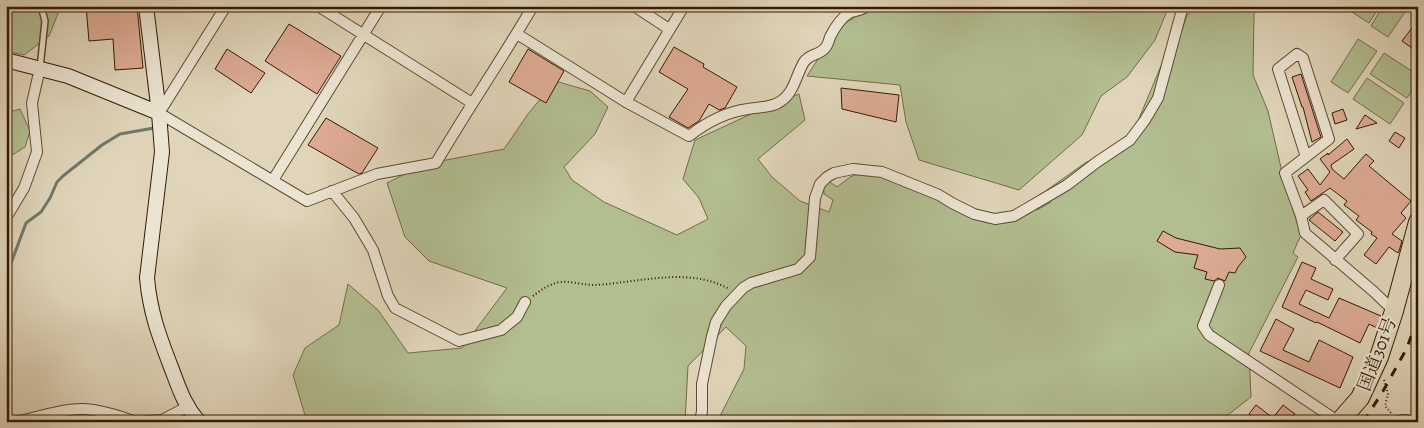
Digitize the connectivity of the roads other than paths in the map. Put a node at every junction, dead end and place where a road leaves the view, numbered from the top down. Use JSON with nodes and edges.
{"nodes":[{"id":1,"x":41,"y":6,"type":"edge"},
{"id":2,"x":146,"y":6,"type":"edge"},
{"id":3,"x":226,"y":6,"type":"edge"},
{"id":4,"x":318,"y":6,"type":"edge"},
{"id":5,"x":381,"y":6,"type":"edge"},
{"id":6,"x":533,"y":6,"type":"edge"},
{"id":7,"x":634,"y":6,"type":"edge"},
{"id":8,"x":684,"y":6,"type":"edge"},
{"id":9,"x":864,"y":6,"type":"edge"},
{"id":10,"x":1183,"y":6,"type":"edge"},
{"id":11,"x":669,"y":29,"type":"junction"},
{"id":12,"x":363,"y":34,"type":"junction"},
{"id":13,"x":517,"y":34,"type":"junction"},
{"id":14,"x":6,"y":60,"type":"edge"},
{"id":15,"x":40,"y":68,"type":"junction"},
{"id":16,"x":626,"y":102,"type":"junction"},
{"id":17,"x":472,"y":103,"type":"junction"},
{"id":18,"x":158,"y":113,"type":"junction"},
{"id":19,"x":1306,"y":156,"type":"junction"},
{"id":20,"x":273,"y":180,"type":"junction"},
{"id":21,"x":332,"y":191,"type":"junction"},
{"id":22,"x":1301,"y":216,"type":"junction"},
{"id":23,"x":6,"y":218,"type":"edge"},
{"id":24,"x":1418,"y":222,"type":"edge"},
{"id":25,"x":1335,"y":260,"type":"junction"},
{"id":26,"x":1219,"y":285,"type":"dead end"},
{"id":27,"x":525,"y":302,"type":"road end"},
{"id":28,"x":1394,"y":311,"type":"junction"},
{"id":29,"x":187,"y":407,"type":"junction"},
{"id":30,"x":1396,"y":421,"type":"edge"},
{"id":31,"x":15,"y":422,"type":"edge"},
{"id":32,"x":137,"y":422,"type":"edge"},
{"id":33,"x":199,"y":422,"type":"edge"},
{"id":34,"x":700,"y":422,"type":"edge"},
{"id":35,"x":1339,"y":422,"type":"edge"},
{"id":36,"x":1414,"y":422,"type":"edge"}],
"edges":[{"from":1,"to":15,"type":"lane"},
{"from":2,"to":18,"type":"street"},
{"from":3,"to":18,"type":"street"},
{"from":4,"to":12,"type":"street"},
{"from":5,"to":12,"type":"street"},
{"from":6,"to":13,"type":"street"},
{"from":7,"to":11,"type":"street"},
{"from":8,"to":11,"type":"street"},
{"from":9,"to":16,"type":"street"},
{"from":10,"to":34,"type":"street"},
{"from":11,"to":16,"type":"street"},
{"from":12,"to":17,"type":"street"},
{"from":12,"to":20,"type":"street"},
{"from":13,"to":16,"type":"street"},
{"from":13,"to":17,"type":"street"},
{"from":14,"to":15,"type":"street"},
{"from":15,"to":18,"type":"street"},
{"from":15,"to":23,"type":"street"},
{"from":17,"to":21,"type":"street"},
{"from":18,"to":20,"type":"street"},
{"from":18,"to":29,"type":"street"},
{"from":19,"to":19,"type":"street"},
{"from":19,"to":22,"type":"street"},
{"from":20,"to":21,"type":"street"},
{"from":21,"to":27,"type":"street"},
{"from":22,"to":25,"type":"street"},
{"from":22,"to":25,"type":"street"},
{"from":24,"to":28,"type":"highway","name":"国道301号"},
{"from":25,"to":28,"type":"street"},
{"from":26,"to":35,"type":"street"},
{"from":28,"to":35,"type":"highway","name":"国道301号"},
{"from":29,"to":32,"type":"street"},
{"from":29,"to":33,"type":"street"},
{"from":30,"to":36,"type":"street"},
{"from":31,"to":32,"type":"street"}]}
